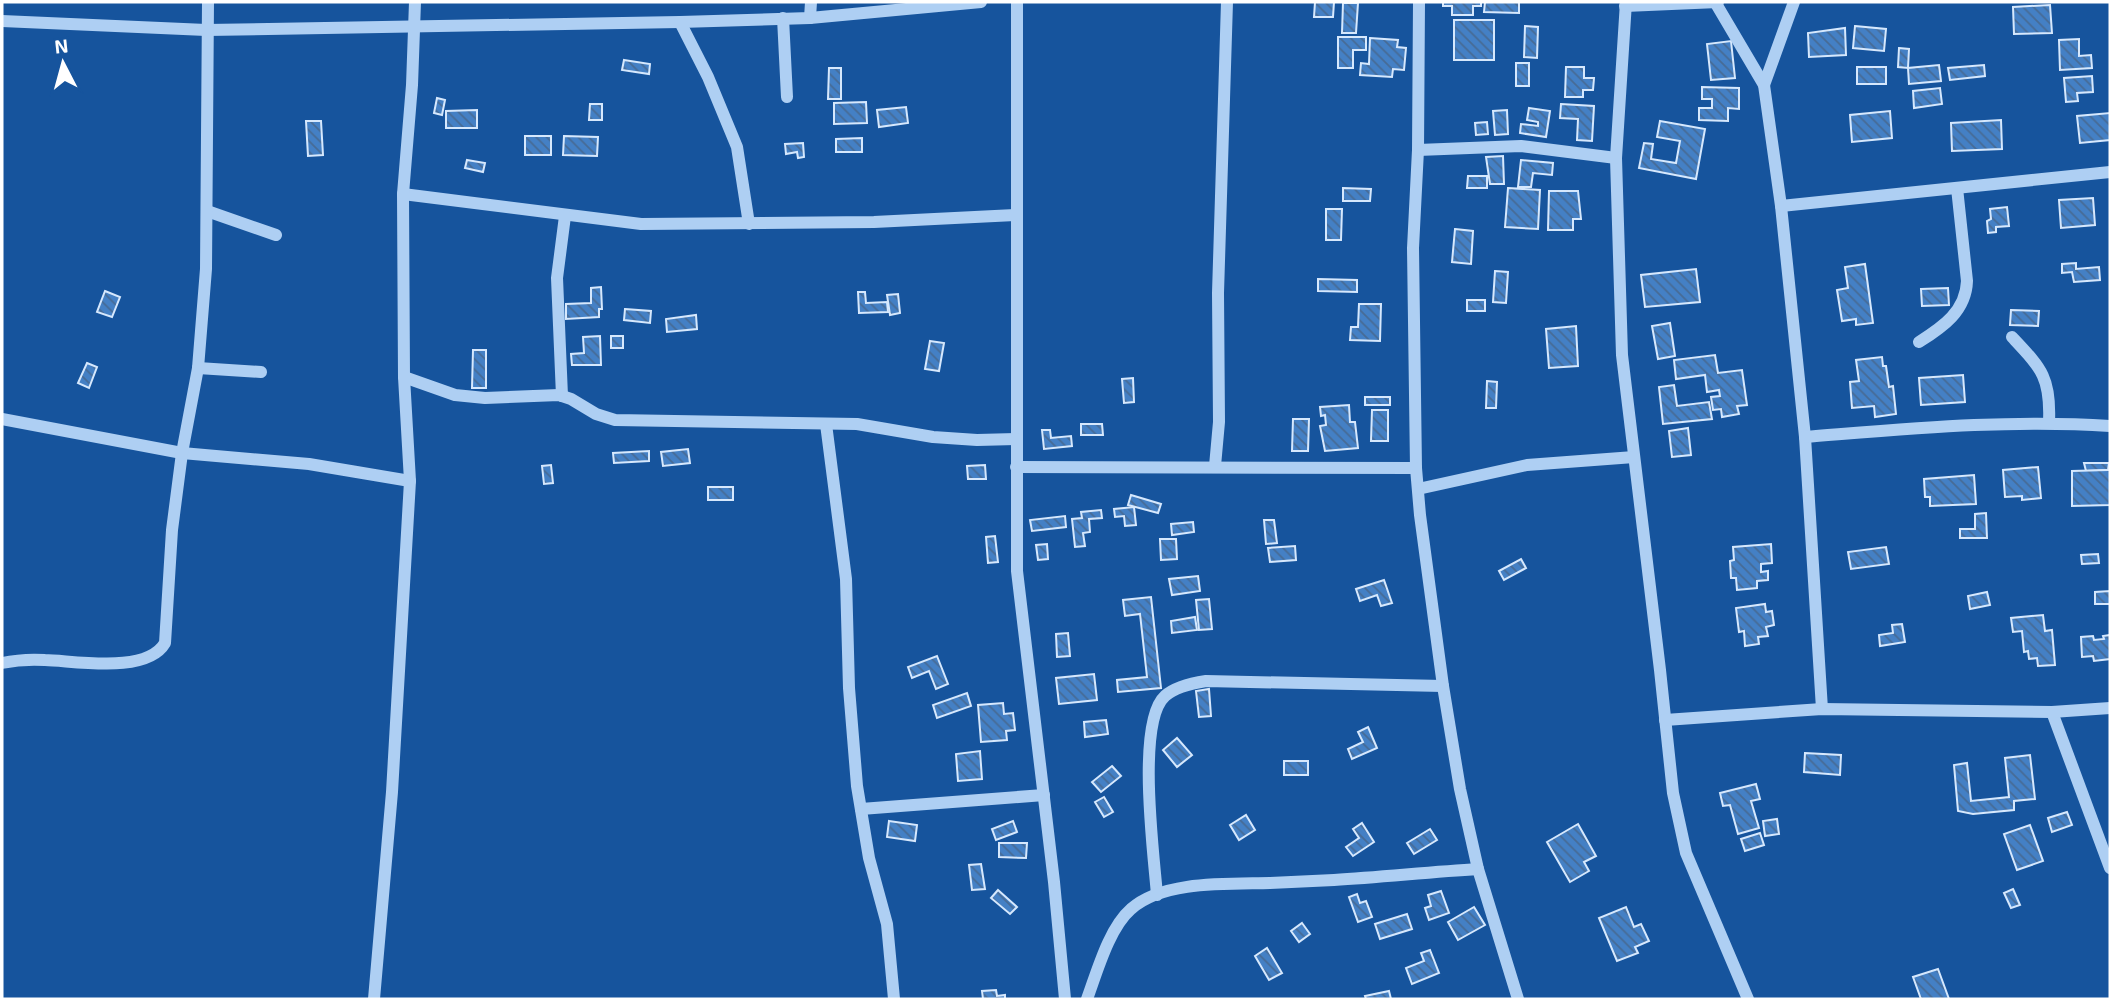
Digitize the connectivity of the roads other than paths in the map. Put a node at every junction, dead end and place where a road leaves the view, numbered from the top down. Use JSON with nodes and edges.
{"nodes":[{"id":1,"x":208,"y":2,"type":"edge"},
{"id":2,"x":415,"y":2,"type":"edge"},
{"id":3,"x":811,"y":2,"type":"edge"},
{"id":4,"x":982,"y":2,"type":"edge"},
{"id":5,"x":1017,"y":2,"type":"edge"},
{"id":6,"x":1227,"y":2,"type":"edge"},
{"id":7,"x":1419,"y":2,"type":"edge"},
{"id":8,"x":1716,"y":2,"type":"edge"},
{"id":9,"x":1794,"y":2,"type":"edge"},
{"id":10,"x":1626,"y":4,"type":"edge"},
{"id":11,"x":783,"y":18,"type":"junction"},
{"id":12,"x":810,"y":18,"type":"junction"},
{"id":13,"x":2,"y":21,"type":"edge"},
{"id":14,"x":680,"y":22,"type":"junction"},
{"id":15,"x":415,"y":27,"type":"junction"},
{"id":16,"x":206,"y":30,"type":"junction"},
{"id":17,"x":1764,"y":85,"type":"junction"},
{"id":18,"x":787,"y":97,"type":"dead end"},
{"id":19,"x":1418,"y":150,"type":"junction"},
{"id":20,"x":1616,"y":158,"type":"junction"},
{"id":21,"x":2110,"y":172,"type":"edge"},
{"id":22,"x":1957,"y":188,"type":"junction"},
{"id":23,"x":403,"y":194,"type":"junction"},
{"id":24,"x":1781,"y":206,"type":"junction"},
{"id":25,"x":207,"y":211,"type":"junction"},
{"id":26,"x":1015,"y":215,"type":"junction"},
{"id":27,"x":565,"y":216,"type":"junction"},
{"id":28,"x":749,"y":224,"type":"junction"},
{"id":29,"x":276,"y":235,"type":"dead end"},
{"id":30,"x":2012,"y":337,"type":"dead end"},
{"id":31,"x":1919,"y":342,"type":"dead end"},
{"id":32,"x":198,"y":368,"type":"junction"},
{"id":33,"x":261,"y":372,"type":"dead end"},
{"id":34,"x":404,"y":377,"type":"junction"},
{"id":35,"x":562,"y":396,"type":"junction"},
{"id":36,"x":2,"y":419,"type":"edge"},
{"id":37,"x":2049,"y":422,"type":"junction"},
{"id":38,"x":826,"y":424,"type":"junction"},
{"id":39,"x":2110,"y":426,"type":"edge"},
{"id":40,"x":1805,"y":437,"type":"junction"},
{"id":41,"x":1016,"y":439,"type":"junction"},
{"id":42,"x":182,"y":453,"type":"junction"},
{"id":43,"x":1634,"y":457,"type":"junction"},
{"id":44,"x":1216,"y":466,"type":"junction"},
{"id":45,"x":1016,"y":467,"type":"junction"},
{"id":46,"x":1416,"y":468,"type":"junction"},
{"id":47,"x":410,"y":481,"type":"junction"},
{"id":48,"x":1418,"y":489,"type":"junction"},
{"id":49,"x":2,"y":663,"type":"edge"},
{"id":50,"x":1443,"y":686,"type":"junction"},
{"id":51,"x":2110,"y":708,"type":"edge"},
{"id":52,"x":1822,"y":709,"type":"junction"},
{"id":53,"x":2052,"y":712,"type":"junction"},
{"id":54,"x":1665,"y":720,"type":"junction"},
{"id":55,"x":1044,"y":795,"type":"junction"},
{"id":56,"x":861,"y":809,"type":"junction"},
{"id":57,"x":2110,"y":868,"type":"edge"},
{"id":58,"x":1478,"y":869,"type":"junction"},
{"id":59,"x":1157,"y":895,"type":"junction"},
{"id":60,"x":374,"y":999,"type":"edge"},
{"id":61,"x":894,"y":999,"type":"edge"},
{"id":62,"x":1065,"y":999,"type":"edge"},
{"id":63,"x":1087,"y":999,"type":"edge"},
{"id":64,"x":1518,"y":999,"type":"edge"},
{"id":65,"x":1748,"y":999,"type":"edge"}],
"edges":[{"from":1,"to":16,"type":"street"},
{"from":2,"to":15,"type":"street"},
{"from":3,"to":12,"type":"street"},
{"from":4,"to":12,"type":"street"},
{"from":5,"to":26,"type":"street"},
{"from":6,"to":44,"type":"street"},
{"from":7,"to":19,"type":"street"},
{"from":8,"to":10,"type":"street"},
{"from":8,"to":17,"type":"street"},
{"from":9,"to":17,"type":"street"},
{"from":10,"to":20,"type":"street"},
{"from":11,"to":12,"type":"street"},
{"from":11,"to":14,"type":"street"},
{"from":11,"to":18,"type":"street"},
{"from":13,"to":16,"type":"street"},
{"from":14,"to":15,"type":"street"},
{"from":14,"to":28,"type":"street"},
{"from":15,"to":16,"type":"street"},
{"from":15,"to":23,"type":"street"},
{"from":16,"to":25,"type":"street"},
{"from":17,"to":24,"type":"street"},
{"from":19,"to":20,"type":"street"},
{"from":19,"to":46,"type":"street"},
{"from":20,"to":43,"type":"street"},
{"from":21,"to":22,"type":"street"},
{"from":22,"to":24,"type":"street"},
{"from":22,"to":31,"type":"street"},
{"from":23,"to":27,"type":"street"},
{"from":23,"to":34,"type":"street"},
{"from":24,"to":40,"type":"street"},
{"from":25,"to":29,"type":"street"},
{"from":25,"to":32,"type":"street"},
{"from":26,"to":28,"type":"street"},
{"from":26,"to":41,"type":"street"},
{"from":27,"to":28,"type":"street"},
{"from":27,"to":35,"type":"street"},
{"from":30,"to":37,"type":"street"},
{"from":32,"to":33,"type":"street"},
{"from":32,"to":42,"type":"street"},
{"from":34,"to":35,"type":"street"},
{"from":34,"to":47,"type":"street"},
{"from":35,"to":38,"type":"street"},
{"from":36,"to":42,"type":"street"},
{"from":37,"to":39,"type":"street"},
{"from":37,"to":40,"type":"street"},
{"from":38,"to":41,"type":"street"},
{"from":38,"to":56,"type":"street"},
{"from":40,"to":52,"type":"street"},
{"from":41,"to":45,"type":"street"},
{"from":42,"to":47,"type":"street"},
{"from":42,"to":49,"type":"street"},
{"from":43,"to":48,"type":"street"},
{"from":43,"to":54,"type":"street"},
{"from":44,"to":45,"type":"street"},
{"from":44,"to":46,"type":"street"},
{"from":45,"to":55,"type":"street"},
{"from":46,"to":48,"type":"street"},
{"from":47,"to":60,"type":"street"},
{"from":48,"to":50,"type":"street"},
{"from":50,"to":58,"type":"street"},
{"from":50,"to":59,"type":"street"},
{"from":51,"to":53,"type":"street"},
{"from":52,"to":53,"type":"street"},
{"from":52,"to":54,"type":"street"},
{"from":53,"to":57,"type":"street"},
{"from":54,"to":65,"type":"street"},
{"from":55,"to":56,"type":"street"},
{"from":55,"to":62,"type":"street"},
{"from":56,"to":61,"type":"street"},
{"from":58,"to":59,"type":"street"},
{"from":58,"to":64,"type":"street"},
{"from":59,"to":63,"type":"street"}]}
